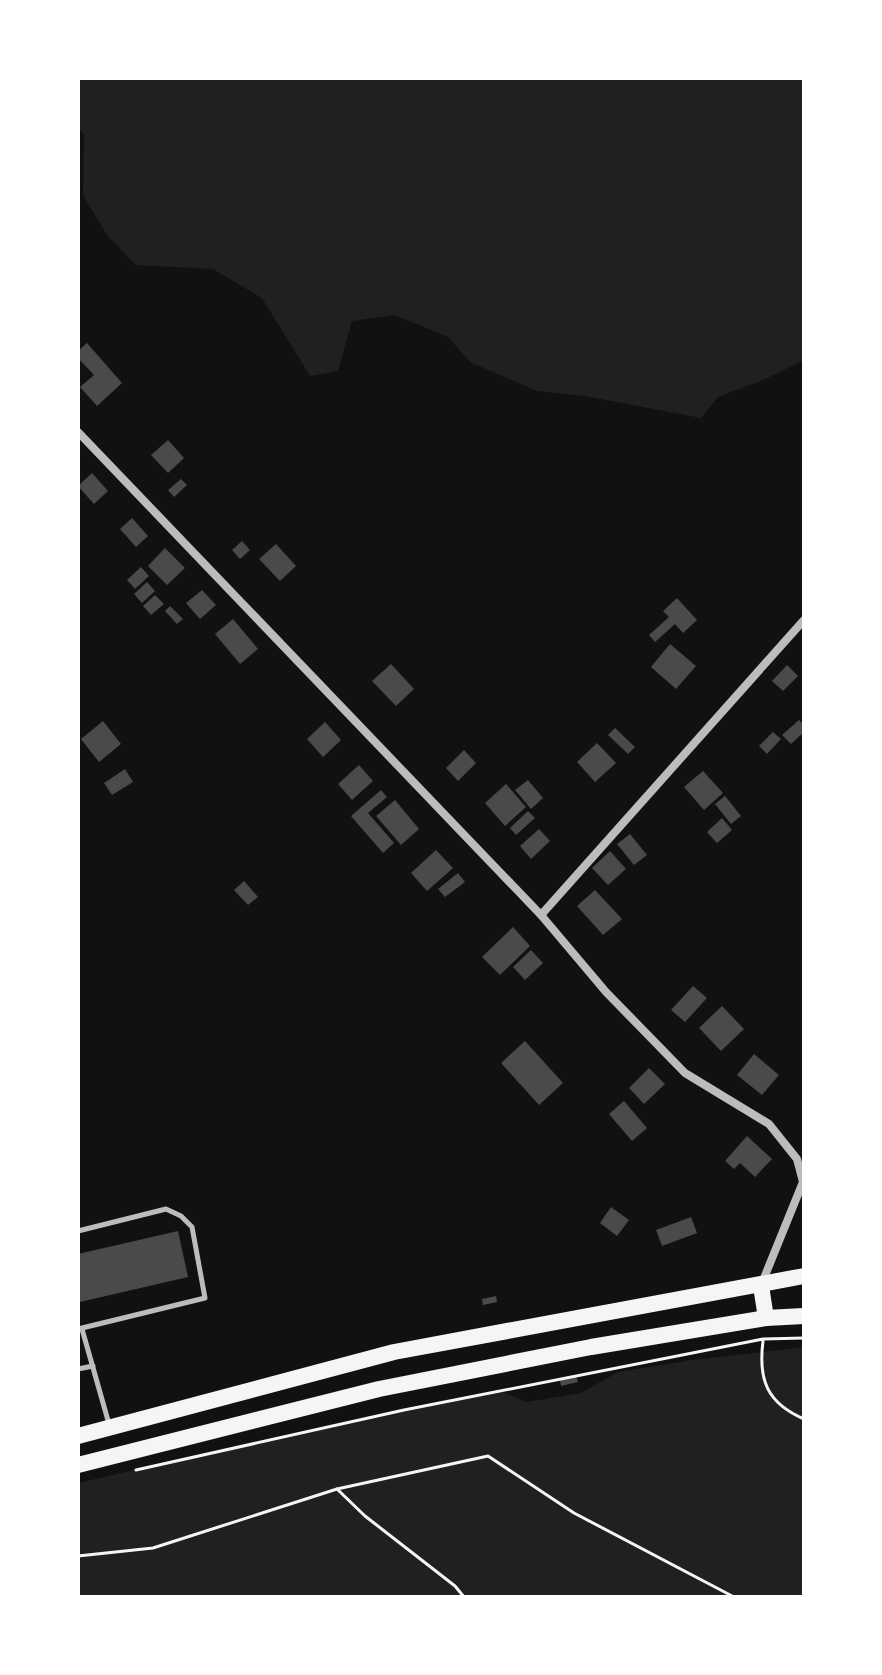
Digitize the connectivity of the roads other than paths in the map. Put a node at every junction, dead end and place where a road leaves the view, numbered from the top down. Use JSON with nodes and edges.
{"nodes":[{"id":1,"x":78,"y":432,"type":"edge"},
{"id":2,"x":804,"y":620,"type":"edge"},
{"id":3,"x":541,"y":915,"type":"junction"},
{"id":4,"x":78,"y":1231,"type":"edge"},
{"id":5,"x":804,"y":1276,"type":"edge"},
{"id":6,"x":761,"y":1286,"type":"junction"},
{"id":7,"x":804,"y":1316,"type":"edge"},
{"id":8,"x":766,"y":1318,"type":"junction"},
{"id":9,"x":80,"y":1329,"type":"edge"},
{"id":10,"x":93,"y":1366,"type":"junction"},
{"id":11,"x":78,"y":1369,"type":"edge"},
{"id":12,"x":110,"y":1429,"type":"junction"},
{"id":13,"x":78,"y":1436,"type":"edge"},
{"id":14,"x":116,"y":1457,"type":"junction"},
{"id":15,"x":78,"y":1465,"type":"edge"}],
"edges":[{"from":1,"to":3,"type":"street"},
{"from":2,"to":3,"type":"street"},
{"from":3,"to":6,"type":"street"},
{"from":4,"to":9,"type":"lane"},
{"from":5,"to":6,"type":"main road"},
{"from":6,"to":8,"type":"main road"},
{"from":6,"to":12,"type":"main road"},
{"from":7,"to":8,"type":"main road"},
{"from":8,"to":14,"type":"main road"},
{"from":9,"to":10,"type":"lane"},
{"from":10,"to":11,"type":"lane"},
{"from":10,"to":12,"type":"lane"},
{"from":12,"to":13,"type":"main road"},
{"from":12,"to":14,"type":"main road"},
{"from":14,"to":15,"type":"main road"}]}
